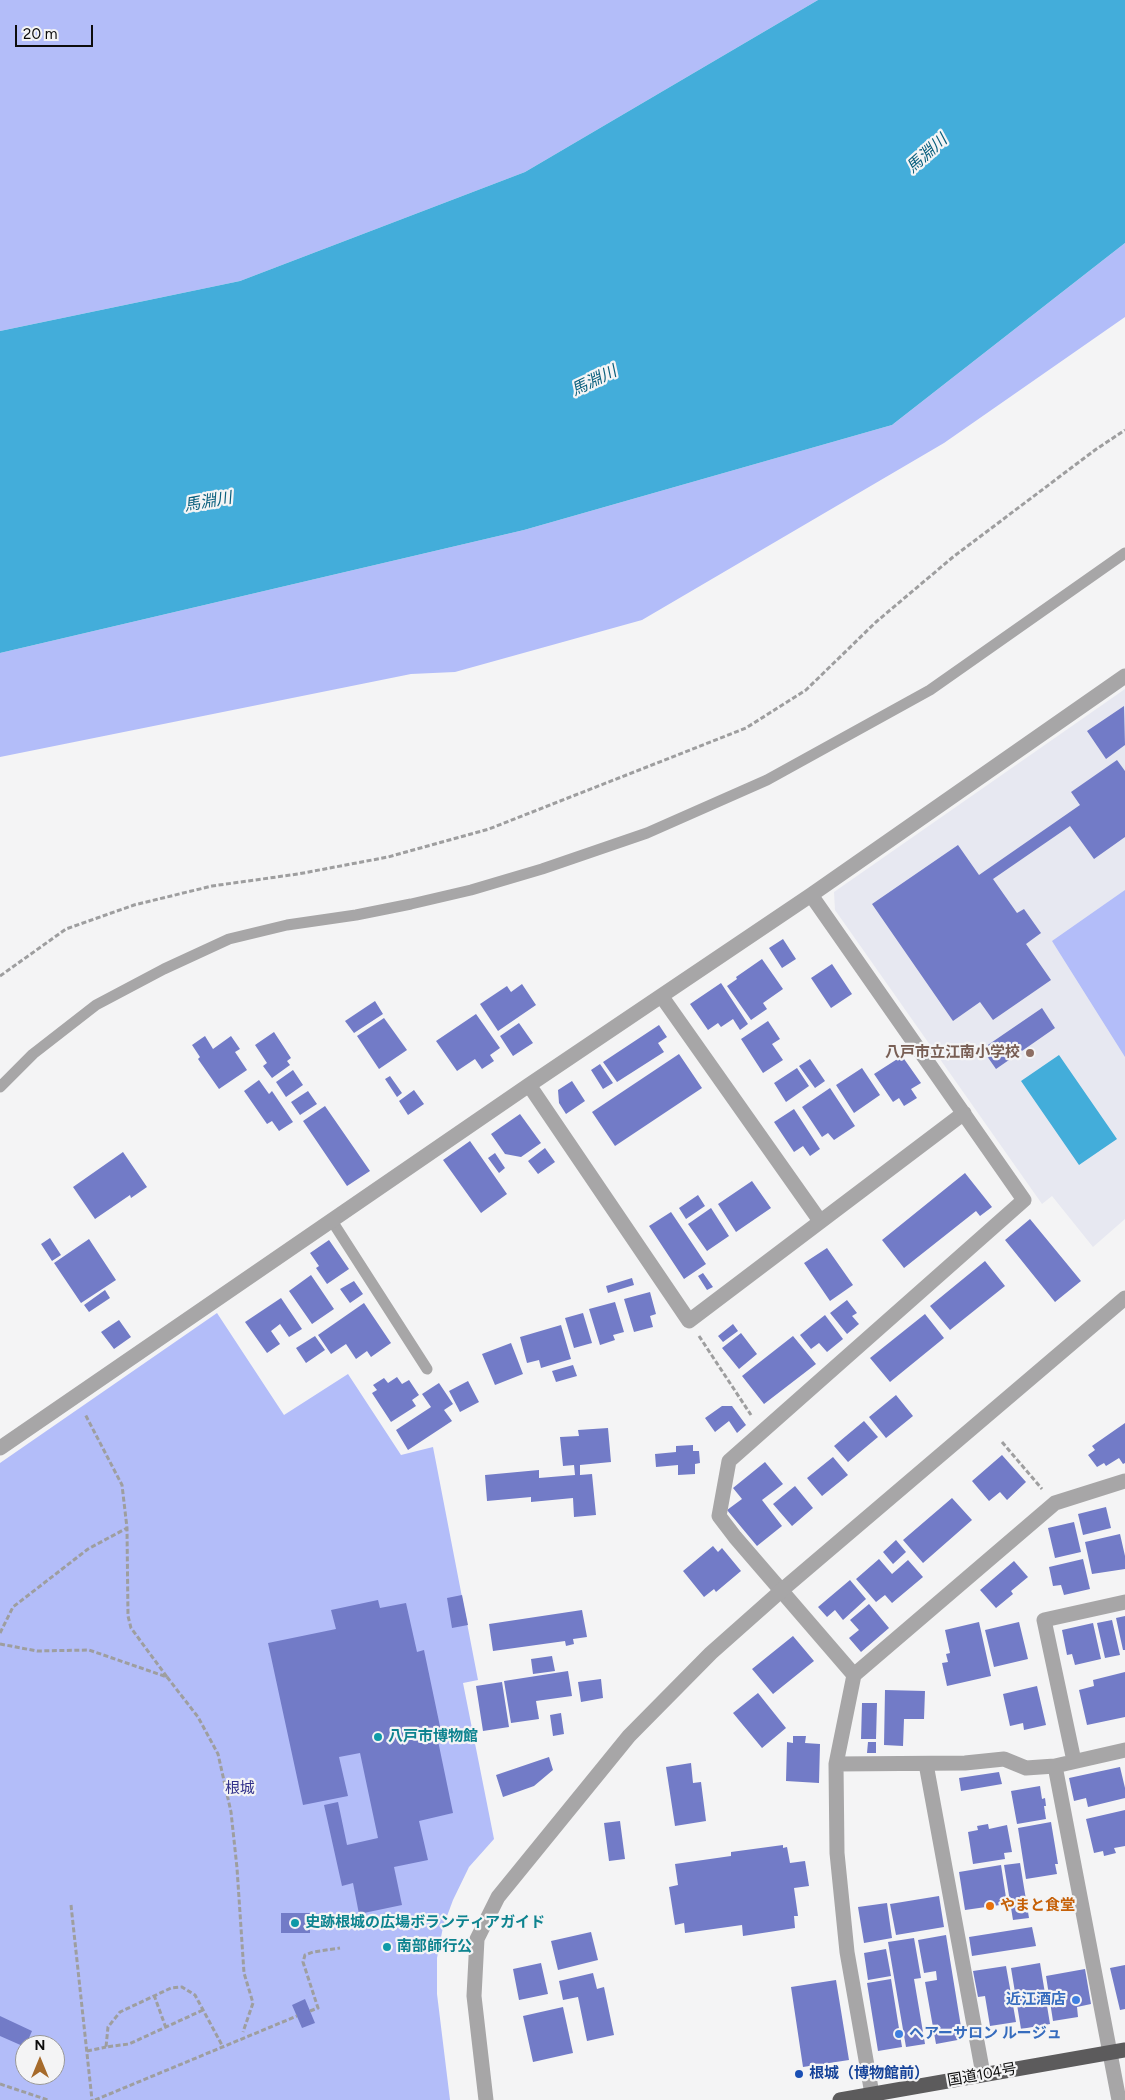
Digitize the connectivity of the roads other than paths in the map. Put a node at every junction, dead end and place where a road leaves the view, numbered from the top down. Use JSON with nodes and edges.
{"nodes":[{"id":1,"x":1125,"y":553,"type":"edge"},
{"id":2,"x":1125,"y":676,"type":"edge"},
{"id":3,"x":811,"y":895,"type":"junction"},
{"id":4,"x":662,"y":997,"type":"junction"},
{"id":5,"x":529,"y":1086,"type":"junction"},
{"id":6,"x":0,"y":1087,"type":"edge"},
{"id":7,"x":964,"y":1112,"type":"junction"},
{"id":8,"x":332,"y":1221,"type":"junction"},
{"id":9,"x":820,"y":1221,"type":"junction"},
{"id":10,"x":1125,"y":1298,"type":"edge"},
{"id":11,"x":427,"y":1369,"type":"dead end"},
{"id":12,"x":0,"y":1448,"type":"edge"},
{"id":13,"x":1125,"y":1480,"type":"edge"},
{"id":14,"x":782,"y":1590,"type":"junction"},
{"id":15,"x":1125,"y":1602,"type":"edge"},
{"id":16,"x":854,"y":1675,"type":"junction"},
{"id":17,"x":1125,"y":1750,"type":"edge"},
{"id":18,"x":1074,"y":1761,"type":"junction"},
{"id":19,"x":836,"y":1764,"type":"junction"},
{"id":20,"x":926,"y":1764,"type":"junction"},
{"id":21,"x":1055,"y":1766,"type":"junction"},
{"id":22,"x":1125,"y":2050,"type":"edge"},
{"id":23,"x":1110,"y":2052,"type":"junction"},
{"id":24,"x":983,"y":2074,"type":"junction"},
{"id":25,"x":872,"y":2094,"type":"junction"},
{"id":26,"x":486,"y":2100,"type":"edge"},
{"id":27,"x":840,"y":2100,"type":"edge"},
{"id":28,"x":1119,"y":2100,"type":"edge"}],
"edges":[{"from":1,"to":6,"type":"lane"},
{"from":2,"to":3,"type":"street"},
{"from":3,"to":4,"type":"street"},
{"from":3,"to":7,"type":"street"},
{"from":4,"to":5,"type":"street"},
{"from":4,"to":9,"type":"street"},
{"from":5,"to":8,"type":"street"},
{"from":5,"to":9,"type":"street"},
{"from":7,"to":9,"type":"street"},
{"from":7,"to":14,"type":"street"},
{"from":8,"to":11,"type":"lane"},
{"from":8,"to":12,"type":"street"},
{"from":10,"to":14,"type":"street"},
{"from":13,"to":16,"type":"street"},
{"from":14,"to":16,"type":"street"},
{"from":14,"to":26,"type":"street"},
{"from":15,"to":18,"type":"street"},
{"from":16,"to":19,"type":"street"},
{"from":17,"to":18,"type":"street"},
{"from":18,"to":21,"type":"street"},
{"from":19,"to":20,"type":"street"},
{"from":19,"to":25,"type":"street"},
{"from":20,"to":21,"type":"street"},
{"from":20,"to":24,"type":"street"},
{"from":21,"to":23,"type":"street"},
{"from":22,"to":23,"type":"highway","name":"国道104号"},
{"from":23,"to":24,"type":"highway","name":"国道104号"},
{"from":23,"to":28,"type":"street"},
{"from":24,"to":25,"type":"highway","name":"国道104号"},
{"from":25,"to":27,"type":"highway","name":"国道104号"}]}
